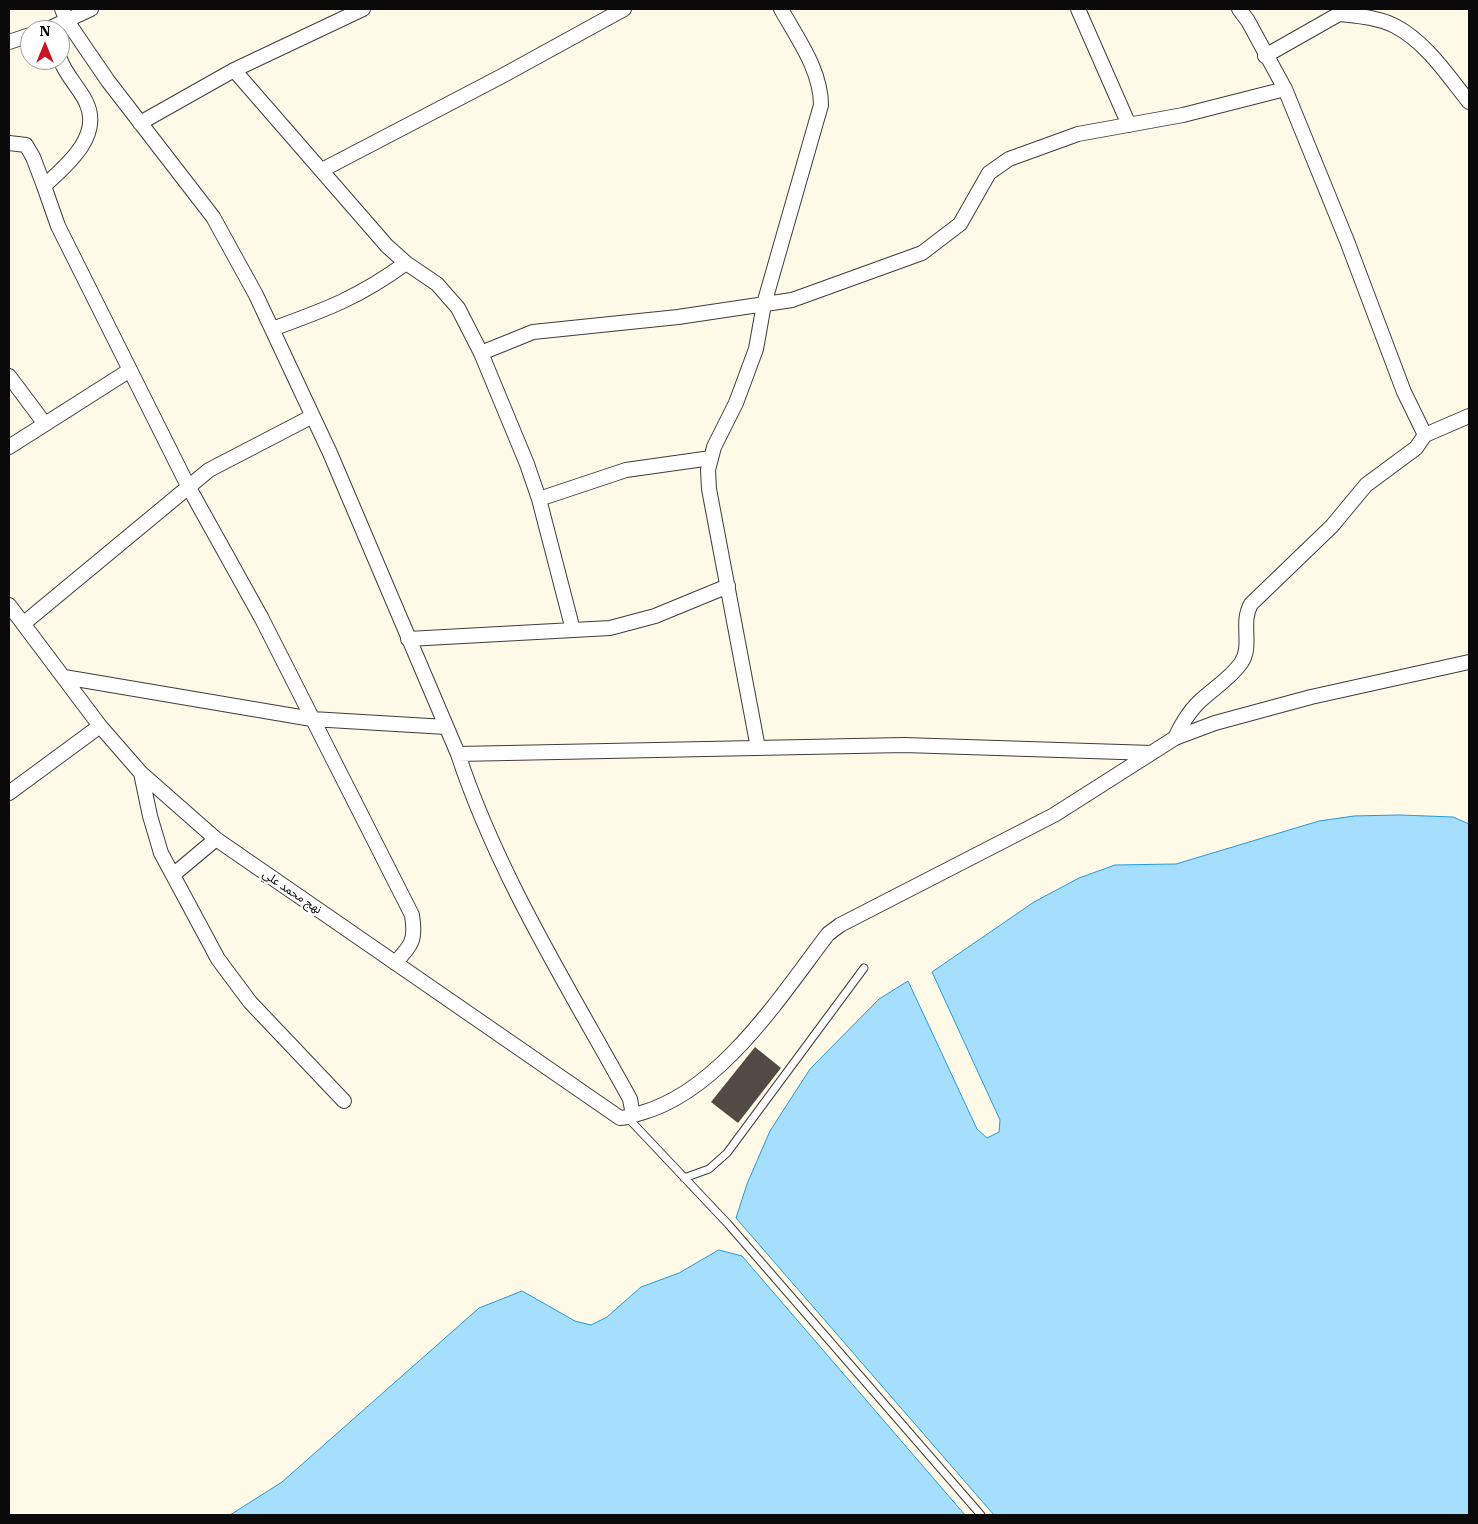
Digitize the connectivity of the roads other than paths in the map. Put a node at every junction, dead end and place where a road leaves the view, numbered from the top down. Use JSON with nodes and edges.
{"nodes":[{"id":1,"x":91,"y":9,"type":"edge"},
{"id":2,"x":363,"y":9,"type":"edge"},
{"id":3,"x":624,"y":9,"type":"edge"},
{"id":4,"x":781,"y":9,"type":"edge"},
{"id":5,"x":1078,"y":9,"type":"edge"},
{"id":6,"x":1239,"y":9,"type":"edge"},
{"id":7,"x":1372,"y":9,"type":"edge"},
{"id":8,"x":1343,"y":12,"type":"edge"},
{"id":9,"x":65,"y":15,"type":"edge"},
{"id":10,"x":1265,"y":56,"type":"junction"},
{"id":11,"x":65,"y":70,"type":"edge"},
{"id":12,"x":234,"y":70,"type":"junction"},
{"id":13,"x":1285,"y":89,"type":"junction"},
{"id":14,"x":1469,"y":102,"type":"edge"},
{"id":15,"x":140,"y":123,"type":"junction"},
{"id":16,"x":1128,"y":125,"type":"junction"},
{"id":17,"x":9,"y":143,"type":"edge"},
{"id":18,"x":322,"y":170,"type":"junction"},
{"id":19,"x":44,"y":186,"type":"junction"},
{"id":20,"x":406,"y":263,"type":"junction"},
{"id":21,"x":764,"y":304,"type":"junction"},
{"id":22,"x":272,"y":329,"type":"junction"},
{"id":23,"x":481,"y":354,"type":"junction"},
{"id":24,"x":130,"y":370,"type":"junction"},
{"id":25,"x":9,"y":376,"type":"edge"},
{"id":26,"x":1469,"y":416,"type":"edge"},
{"id":27,"x":311,"y":417,"type":"junction"},
{"id":28,"x":45,"y":424,"type":"junction"},
{"id":29,"x":1425,"y":435,"type":"junction"},
{"id":30,"x":9,"y":447,"type":"edge"},
{"id":31,"x":711,"y":458,"type":"junction"},
{"id":32,"x":188,"y":486,"type":"junction"},
{"id":33,"x":539,"y":499,"type":"junction"},
{"id":34,"x":728,"y":586,"type":"junction"},
{"id":35,"x":9,"y":604,"type":"edge"},
{"id":36,"x":23,"y":624,"type":"junction"},
{"id":37,"x":572,"y":630,"type":"junction"},
{"id":38,"x":408,"y":638,"type":"junction"},
{"id":39,"x":1469,"y":662,"type":"edge"},
{"id":40,"x":64,"y":677,"type":"junction"},
{"id":41,"x":312,"y":719,"type":"junction"},
{"id":42,"x":100,"y":726,"type":"junction"},
{"id":43,"x":446,"y":727,"type":"junction"},
{"id":44,"x":1175,"y":738,"type":"junction"},
{"id":45,"x":758,"y":748,"type":"junction"},
{"id":46,"x":1152,"y":752,"type":"junction"},
{"id":47,"x":458,"y":754,"type":"junction"},
{"id":48,"x":141,"y":773,"type":"junction"},
{"id":49,"x":9,"y":793,"type":"edge"},
{"id":50,"x":216,"y":839,"type":"junction"},
{"id":51,"x":173,"y":876,"type":"junction"},
{"id":52,"x":395,"y":963,"type":"junction"},
{"id":53,"x":864,"y":968,"type":"dead end"},
{"id":54,"x":344,"y":1101,"type":"dead end"},
{"id":55,"x":631,"y":1116,"type":"junction"},
{"id":56,"x":684,"y":1178,"type":"junction"},
{"id":57,"x":981,"y":1515,"type":"edge"}],
"edges":[{"from":1,"to":9,"type":"street"},
{"from":2,"to":12,"type":"street"},
{"from":3,"to":18,"type":"street"},
{"from":4,"to":21,"type":"street"},
{"from":5,"to":16,"type":"street"},
{"from":6,"to":10,"type":"street"},
{"from":7,"to":8,"type":"street"},
{"from":8,"to":10,"type":"street"},
{"from":8,"to":14,"type":"street"},
{"from":9,"to":15,"type":"street"},
{"from":10,"to":13,"type":"street"},
{"from":11,"to":19,"type":"street"},
{"from":12,"to":15,"type":"street"},
{"from":12,"to":18,"type":"street"},
{"from":13,"to":16,"type":"street"},
{"from":13,"to":29,"type":"street"},
{"from":15,"to":22,"type":"street"},
{"from":16,"to":21,"type":"street"},
{"from":17,"to":19,"type":"street"},
{"from":18,"to":20,"type":"street"},
{"from":19,"to":24,"type":"street"},
{"from":20,"to":22,"type":"street"},
{"from":20,"to":23,"type":"street"},
{"from":21,"to":23,"type":"street"},
{"from":21,"to":31,"type":"street"},
{"from":22,"to":27,"type":"street"},
{"from":23,"to":33,"type":"street"},
{"from":24,"to":28,"type":"street"},
{"from":24,"to":32,"type":"street"},
{"from":25,"to":28,"type":"street"},
{"from":26,"to":29,"type":"street"},
{"from":27,"to":32,"type":"street"},
{"from":27,"to":38,"type":"street"},
{"from":28,"to":30,"type":"street"},
{"from":29,"to":44,"type":"street"},
{"from":31,"to":33,"type":"street"},
{"from":31,"to":34,"type":"street"},
{"from":32,"to":36,"type":"street"},
{"from":32,"to":41,"type":"street"},
{"from":33,"to":37,"type":"street"},
{"from":34,"to":37,"type":"street"},
{"from":34,"to":45,"type":"street"},
{"from":35,"to":36,"type":"street","name":"نهج محمد علي"},
{"from":36,"to":40,"type":"street","name":"نهج محمد علي"},
{"from":37,"to":38,"type":"street"},
{"from":38,"to":43,"type":"street"},
{"from":39,"to":44,"type":"street"},
{"from":40,"to":41,"type":"street"},
{"from":40,"to":42,"type":"street","name":"نهج محمد علي"},
{"from":41,"to":43,"type":"street"},
{"from":41,"to":52,"type":"street"},
{"from":42,"to":48,"type":"street","name":"نهج محمد علي"},
{"from":42,"to":49,"type":"street"},
{"from":43,"to":47,"type":"street"},
{"from":44,"to":46,"type":"street"},
{"from":45,"to":46,"type":"street"},
{"from":45,"to":47,"type":"street"},
{"from":46,"to":55,"type":"street"},
{"from":47,"to":55,"type":"street"},
{"from":48,"to":50,"type":"street","name":"نهج محمد علي"},
{"from":48,"to":51,"type":"street"},
{"from":50,"to":51,"type":"street"},
{"from":50,"to":52,"type":"street","name":"نهج محمد علي"},
{"from":51,"to":54,"type":"street"},
{"from":52,"to":55,"type":"street","name":"نهج محمد علي"},
{"from":53,"to":56,"type":"lane"},
{"from":55,"to":56,"type":"lane"},
{"from":56,"to":57,"type":"lane"}]}
